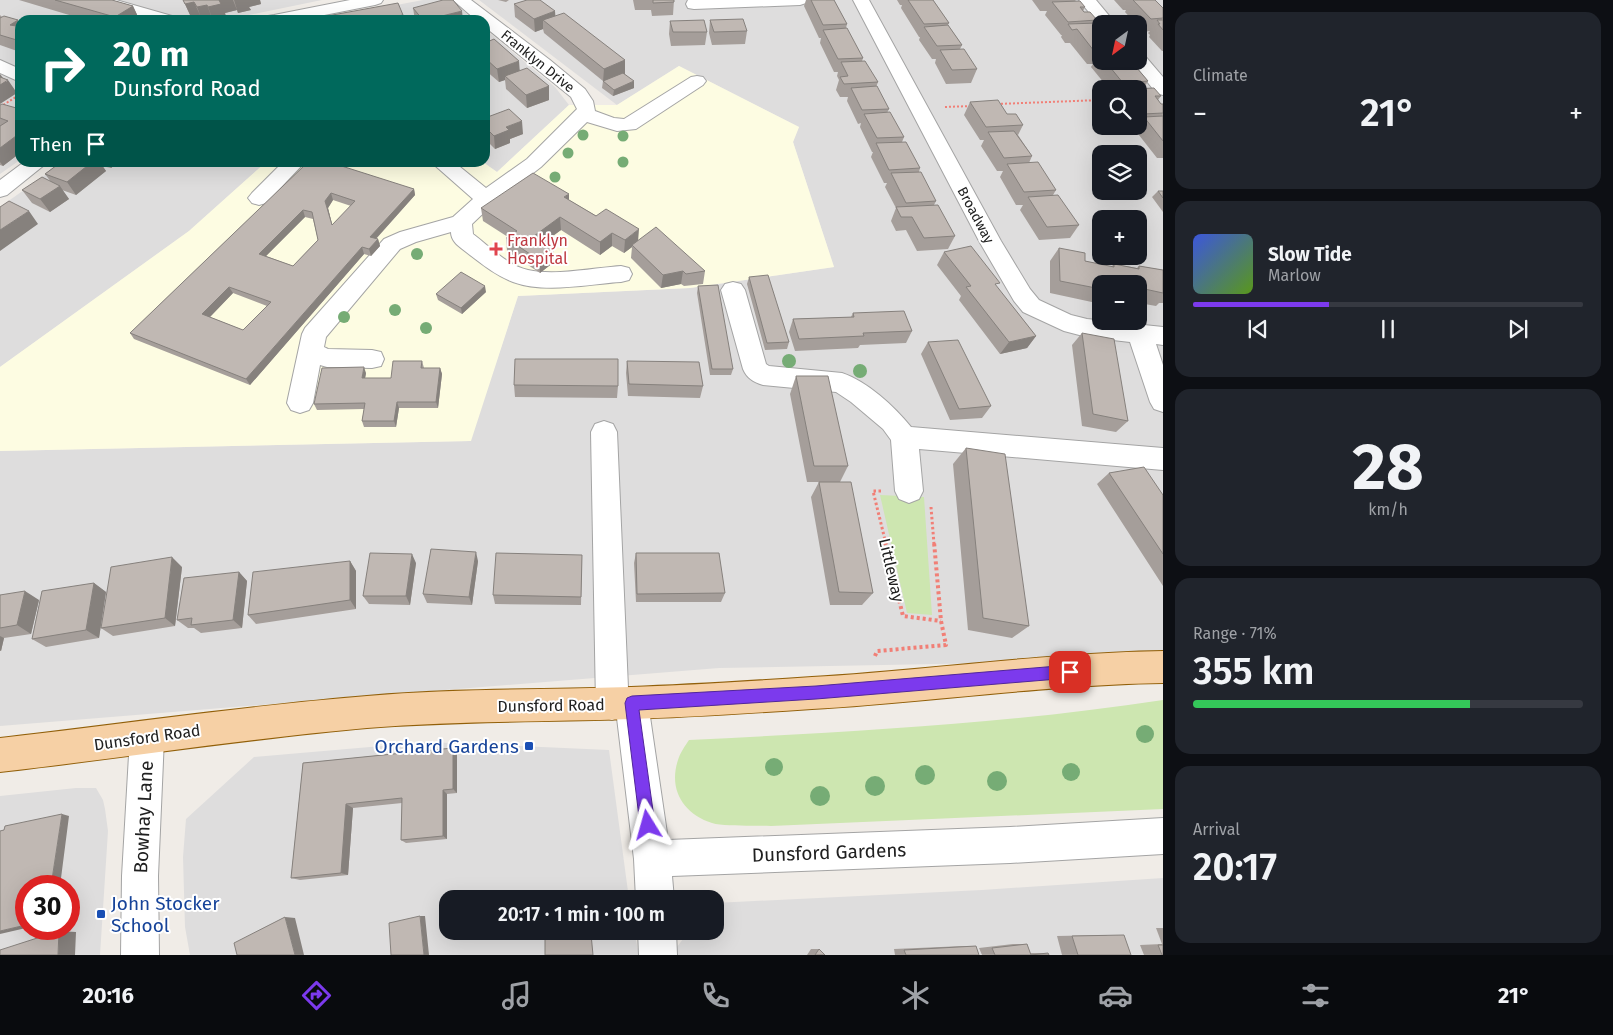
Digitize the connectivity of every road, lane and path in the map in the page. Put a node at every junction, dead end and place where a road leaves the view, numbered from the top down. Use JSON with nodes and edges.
{"nodes":[{"id":1,"x":99,"y":0,"type":"edge"},
{"id":2,"x":375,"y":0,"type":"edge"},
{"id":3,"x":461,"y":0,"type":"edge"},
{"id":4,"x":800,"y":0,"type":"edge"},
{"id":5,"x":861,"y":0,"type":"edge"},
{"id":6,"x":1088,"y":0,"type":"edge"},
{"id":7,"x":694,"y":4,"type":"dead end"},
{"id":8,"x":149,"y":15,"type":"edge"},
{"id":9,"x":299,"y":15,"type":"edge"},
{"id":10,"x":480,"y":15,"type":"edge"},
{"id":11,"x":1100,"y":15,"type":"edge"},
{"id":12,"x":490,"y":23,"type":"edge"},
{"id":13,"x":0,"y":65,"type":"edge"},
{"id":14,"x":1147,"y":70,"type":"edge"},
{"id":15,"x":15,"y":74,"type":"edge"},
{"id":16,"x":698,"y":81,"type":"dead end"},
{"id":17,"x":1163,"y":89,"type":"edge"},
{"id":18,"x":15,"y":97,"type":"edge"},
{"id":19,"x":1092,"y":100,"type":"edge"},
{"id":20,"x":995,"y":104,"type":"edge"},
{"id":21,"x":976,"y":105,"type":"edge"},
{"id":22,"x":0,"y":107,"type":"edge"},
{"id":23,"x":920,"y":108,"type":"junction"},
{"id":24,"x":585,"y":111,"type":"junction"},
{"id":25,"x":31,"y":167,"type":"edge"},
{"id":26,"x":290,"y":167,"type":"edge"},
{"id":27,"x":447,"y":167,"type":"edge"},
{"id":28,"x":1,"y":187,"type":"edge"},
{"id":29,"x":259,"y":198,"type":"dead end"},
{"id":30,"x":486,"y":199,"type":"junction"},
{"id":31,"x":460,"y":222,"type":"junction"},
{"id":32,"x":621,"y":274,"type":"dead end"},
{"id":33,"x":733,"y":290,"type":"dead end"},
{"id":34,"x":1152,"y":335,"type":"edge"},
{"id":35,"x":311,"y":352,"type":"junction"},
{"id":36,"x":372,"y":359,"type":"dead end"},
{"id":37,"x":1163,"y":402,"type":"edge"},
{"id":38,"x":300,"y":403,"type":"dead end"},
{"id":39,"x":604,"y":432,"type":"dead end"},
{"id":40,"x":904,"y":437,"type":"junction"},
{"id":41,"x":1163,"y":459,"type":"edge"},
{"id":42,"x":909,"y":491,"type":"junction"},
{"id":43,"x":1163,"y":667,"type":"edge"},
{"id":44,"x":622,"y":704,"type":"junction"},
{"id":45,"x":147,"y":738,"type":"junction"},
{"id":46,"x":0,"y":755,"type":"edge"},
{"id":47,"x":1163,"y":836,"type":"edge"},
{"id":48,"x":652,"y":859,"type":"junction"},
{"id":49,"x":654,"y":890,"type":"edge"},
{"id":50,"x":657,"y":940,"type":"edge"},
{"id":51,"x":140,"y":955,"type":"edge"},
{"id":52,"x":658,"y":955,"type":"edge"}],
"edges":[{"from":1,"to":8,"type":"street"},
{"from":2,"to":9,"type":"street"},
{"from":3,"to":10,"type":"street","name":"Franklyn Drive"},
{"from":4,"to":7,"type":"street"},
{"from":5,"to":23,"type":"street","name":"Broadway"},
{"from":6,"to":11,"type":"street"},
{"from":12,"to":24,"type":"street","name":"Franklyn Drive"},
{"from":13,"to":15,"type":"street"},
{"from":14,"to":17,"type":"street"},
{"from":16,"to":24,"type":"street"},
{"from":18,"to":22,"type":"path"},
{"from":19,"to":20,"type":"path"},
{"from":21,"to":23,"type":"path"},
{"from":23,"to":34,"type":"street","name":"Broadway"},
{"from":24,"to":30,"type":"street"},
{"from":25,"to":28,"type":"street"},
{"from":26,"to":29,"type":"street"},
{"from":27,"to":30,"type":"street"},
{"from":30,"to":31,"type":"street"},
{"from":31,"to":32,"type":"street"},
{"from":31,"to":35,"type":"street"},
{"from":33,"to":40,"type":"street"},
{"from":34,"to":37,"type":"street"},
{"from":35,"to":36,"type":"street"},
{"from":35,"to":38,"type":"street"},
{"from":39,"to":44,"type":"street"},
{"from":40,"to":41,"type":"street"},
{"from":40,"to":42,"type":"street"},
{"from":42,"to":42,"type":"path","name":"Littleway"},
{"from":43,"to":44,"type":"main road","name":"Dunsford Road"},
{"from":44,"to":45,"type":"main road","name":"Dunsford Road"},
{"from":44,"to":48,"type":"street"},
{"from":45,"to":46,"type":"main road","name":"Dunsford Road"},
{"from":45,"to":51,"type":"street","name":"Bowhay Lane"},
{"from":47,"to":48,"type":"street","name":"Dunsford Gardens"},
{"from":48,"to":49,"type":"street"},
{"from":50,"to":52,"type":"street"}]}
